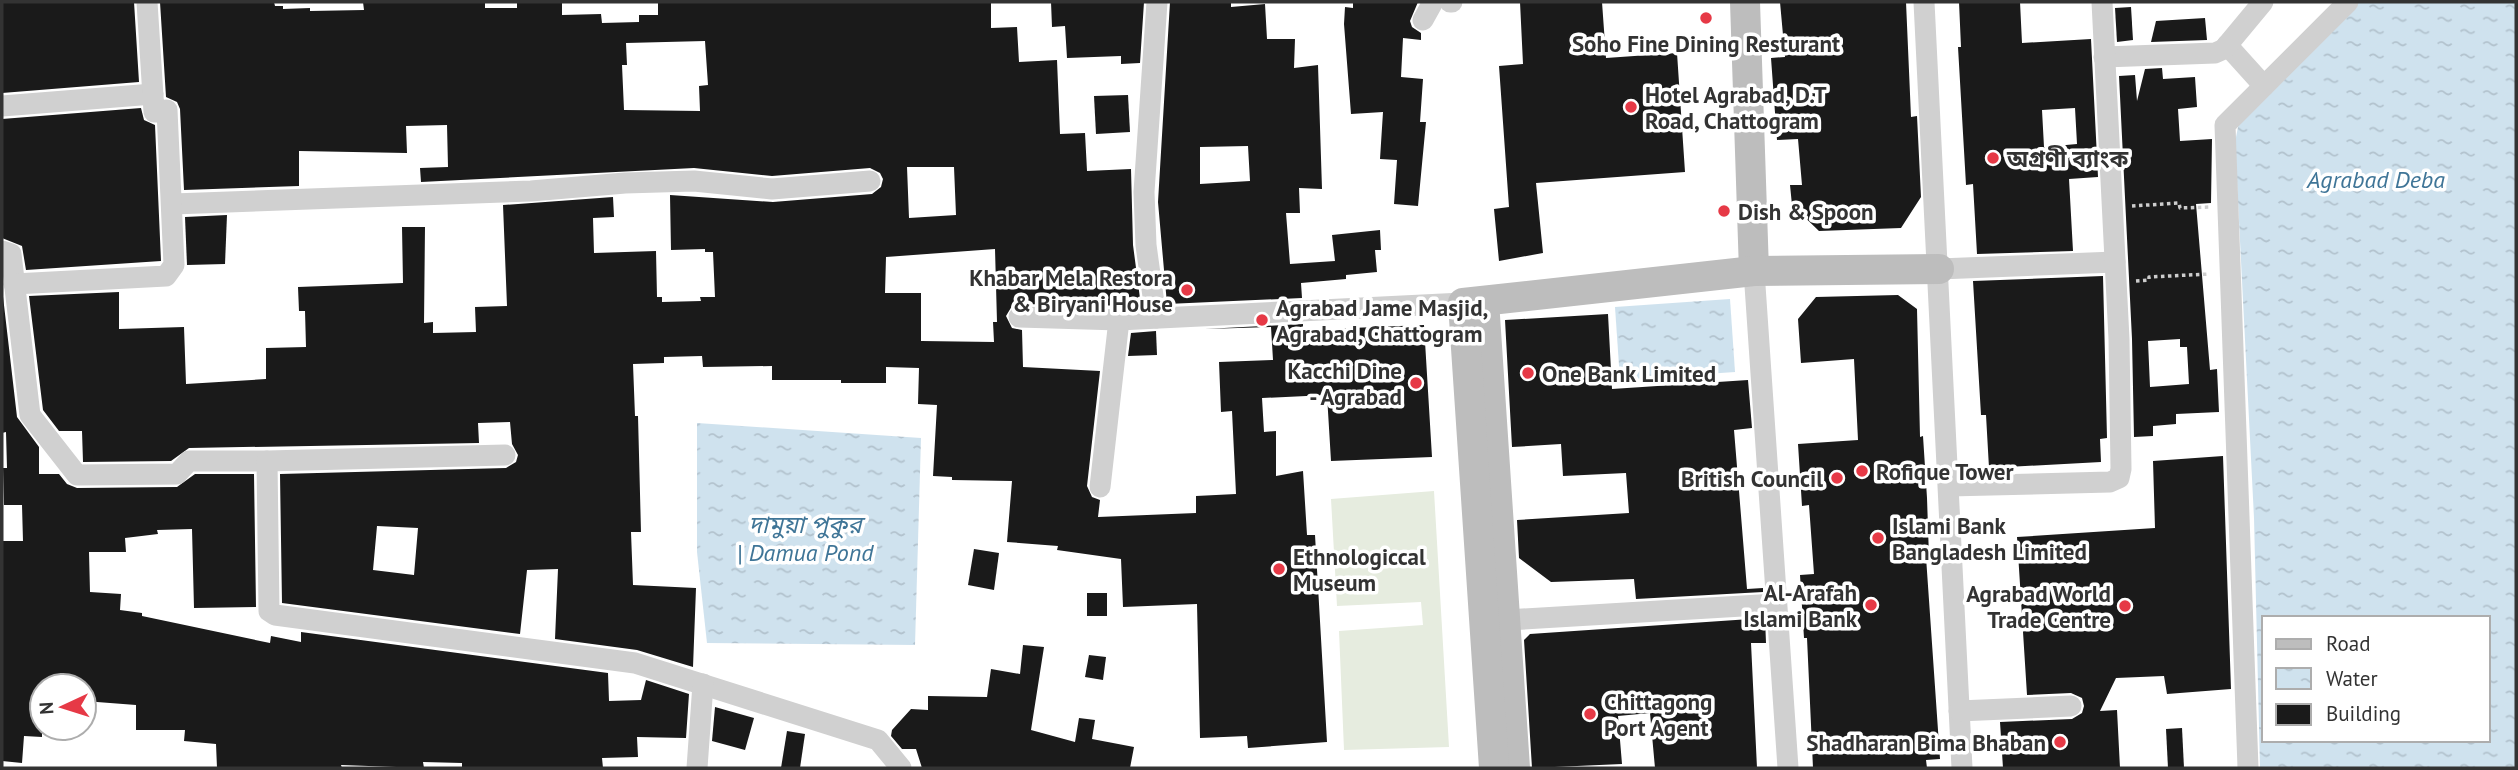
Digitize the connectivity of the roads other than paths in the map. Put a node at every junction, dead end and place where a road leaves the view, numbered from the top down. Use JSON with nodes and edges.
{"nodes":[{"id":1,"x":147,"y":2,"type":"edge"},
{"id":2,"x":1157,"y":2,"type":"edge"},
{"id":3,"x":1745,"y":2,"type":"edge"},
{"id":4,"x":1924,"y":2,"type":"edge"},
{"id":5,"x":2102,"y":2,"type":"edge"},
{"id":6,"x":2263,"y":2,"type":"edge"},
{"id":7,"x":2348,"y":2,"type":"edge"},
{"id":8,"x":2227,"y":45,"type":"junction"},
{"id":9,"x":2104,"y":57,"type":"junction"},
{"id":10,"x":2264,"y":86,"type":"junction"},
{"id":11,"x":153,"y":93,"type":"junction"},
{"id":12,"x":2,"y":106,"type":"edge"},
{"id":13,"x":870,"y":181,"type":"dead end"},
{"id":14,"x":173,"y":204,"type":"junction"},
{"id":15,"x":2,"y":251,"type":"edge"},
{"id":16,"x":1939,"y":269,"type":"junction"},
{"id":17,"x":1754,"y":271,"type":"junction"},
{"id":18,"x":2116,"y":272,"type":"junction"},
{"id":19,"x":14,"y":284,"type":"junction"},
{"id":20,"x":1474,"y":302,"type":"junction"},
{"id":21,"x":1019,"y":317,"type":"dead end"},
{"id":22,"x":1156,"y":318,"type":"junction"},
{"id":23,"x":1119,"y":320,"type":"junction"},
{"id":24,"x":505,"y":455,"type":"dead end"},
{"id":25,"x":267,"y":461,"type":"junction"},
{"id":26,"x":1949,"y":486,"type":"junction"},
{"id":27,"x":1100,"y":487,"type":"dead end"},
{"id":28,"x":1776,"y":604,"type":"junction"},
{"id":29,"x":1507,"y":620,"type":"junction"},
{"id":30,"x":703,"y":684,"type":"junction"},
{"id":31,"x":2071,"y":706,"type":"dead end"},
{"id":32,"x":1959,"y":711,"type":"junction"},
{"id":33,"x":697,"y":768,"type":"edge"},
{"id":34,"x":901,"y":768,"type":"edge"},
{"id":35,"x":1494,"y":768,"type":"edge"},
{"id":36,"x":1515,"y":768,"type":"edge"},
{"id":37,"x":1788,"y":768,"type":"edge"},
{"id":38,"x":1962,"y":768,"type":"edge"},
{"id":39,"x":2248,"y":768,"type":"edge"}],
"edges":[{"from":1,"to":11,"type":"street"},
{"from":2,"to":22,"type":"street"},
{"from":3,"to":17,"type":"street"},
{"from":4,"to":16,"type":"street"},
{"from":5,"to":9,"type":"street"},
{"from":6,"to":8,"type":"street"},
{"from":7,"to":10,"type":"street"},
{"from":8,"to":9,"type":"street"},
{"from":8,"to":10,"type":"street"},
{"from":9,"to":18,"type":"street"},
{"from":10,"to":39,"type":"street"},
{"from":11,"to":12,"type":"street"},
{"from":11,"to":14,"type":"street"},
{"from":13,"to":14,"type":"street"},
{"from":14,"to":19,"type":"street"},
{"from":15,"to":19,"type":"street"},
{"from":16,"to":17,"type":"street"},
{"from":16,"to":18,"type":"street"},
{"from":16,"to":26,"type":"street"},
{"from":17,"to":20,"type":"street"},
{"from":17,"to":28,"type":"street"},
{"from":18,"to":26,"type":"street"},
{"from":19,"to":25,"type":"street"},
{"from":20,"to":22,"type":"street"},
{"from":20,"to":29,"type":"street"},
{"from":20,"to":35,"type":"street"},
{"from":21,"to":23,"type":"street"},
{"from":22,"to":23,"type":"street"},
{"from":23,"to":27,"type":"street"},
{"from":24,"to":25,"type":"street"},
{"from":25,"to":30,"type":"street"},
{"from":26,"to":32,"type":"street"},
{"from":28,"to":29,"type":"street"},
{"from":28,"to":37,"type":"street"},
{"from":29,"to":36,"type":"street"},
{"from":30,"to":33,"type":"street"},
{"from":30,"to":34,"type":"street"},
{"from":31,"to":32,"type":"street"},
{"from":32,"to":38,"type":"street"}]}
